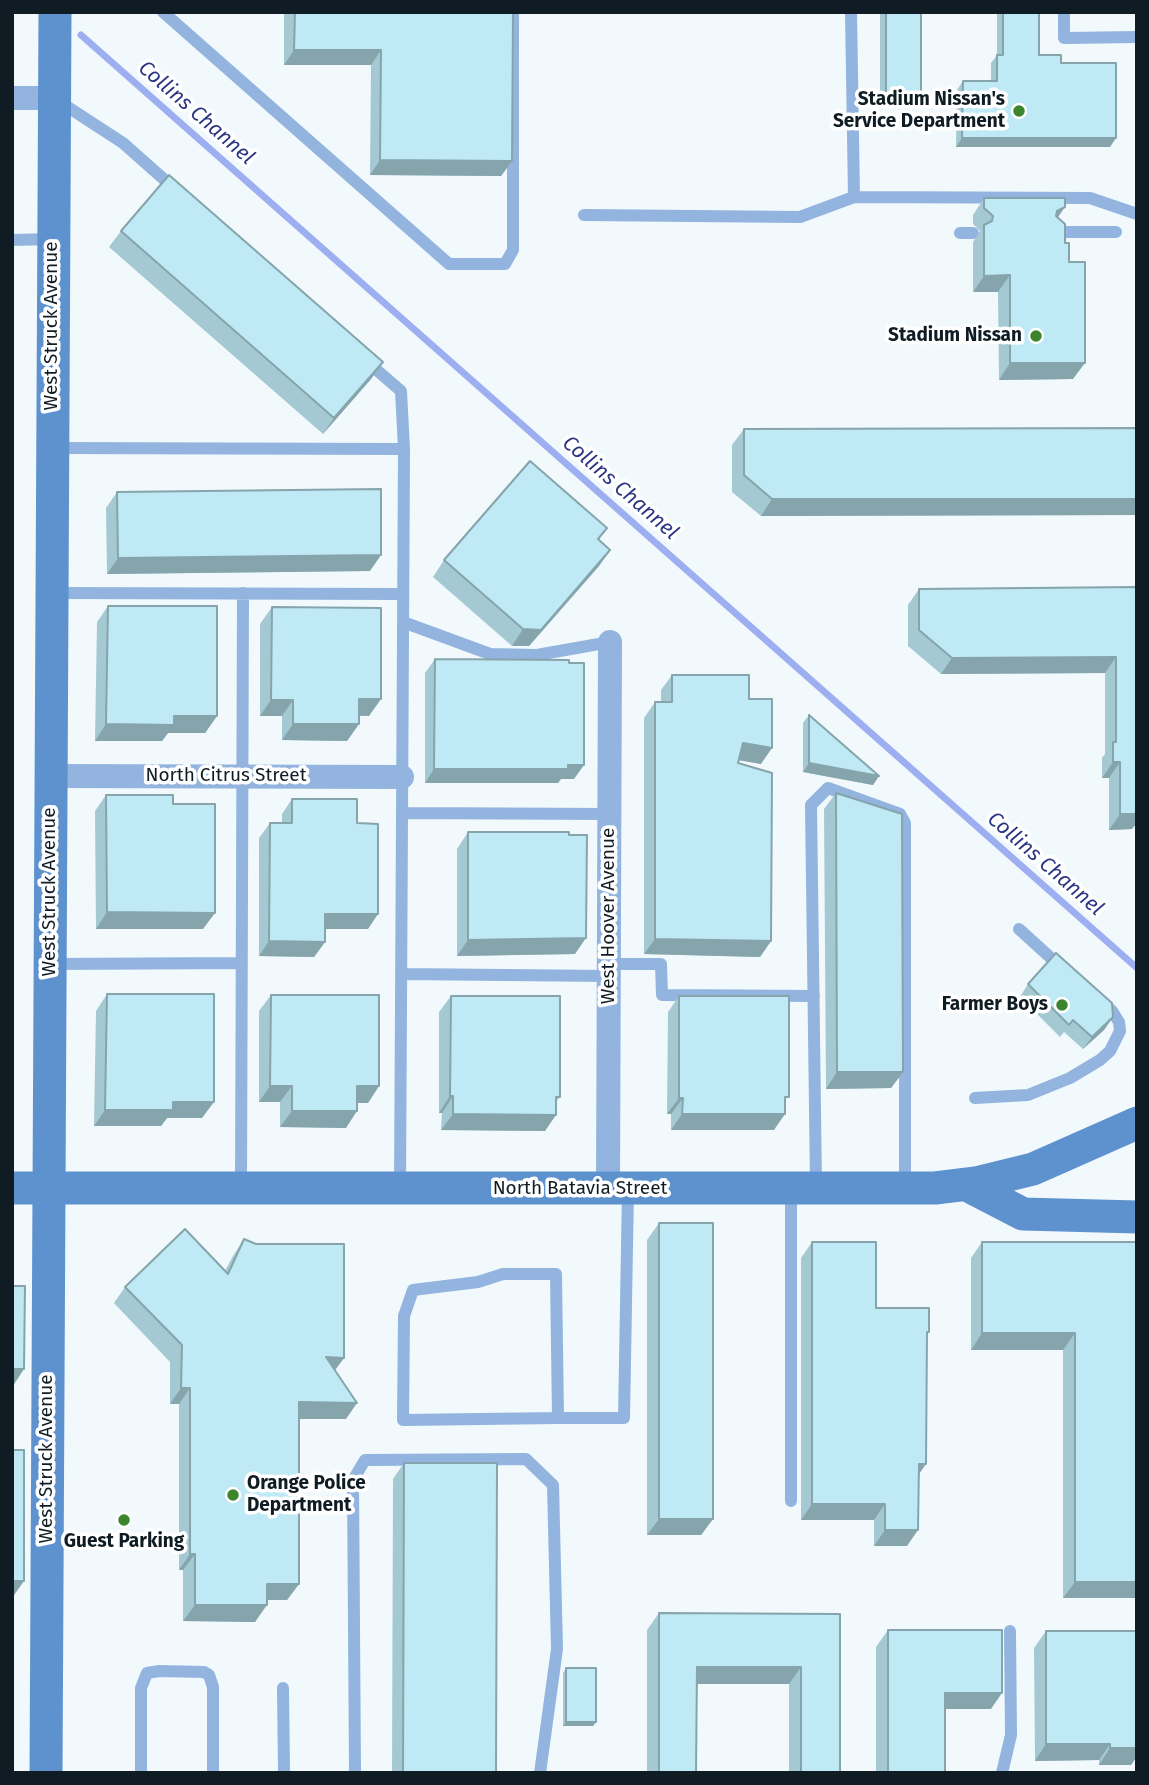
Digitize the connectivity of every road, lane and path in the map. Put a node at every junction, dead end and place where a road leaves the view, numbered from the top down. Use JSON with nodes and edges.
{"nodes":[{"id":1,"x":55,"y":12,"type":"edge"},
{"id":2,"x":163,"y":12,"type":"edge"},
{"id":3,"x":513,"y":12,"type":"edge"},
{"id":4,"x":851,"y":12,"type":"edge"},
{"id":5,"x":1064,"y":12,"type":"edge"},
{"id":6,"x":1137,"y":37,"type":"edge"},
{"id":7,"x":12,"y":98,"type":"edge"},
{"id":8,"x":54,"y":98,"type":"junction"},
{"id":9,"x":854,"y":197,"type":"junction"},
{"id":10,"x":185,"y":198,"type":"edge"},
{"id":11,"x":1137,"y":214,"type":"edge"},
{"id":12,"x":584,"y":215,"type":"dead end"},
{"id":13,"x":1054,"y":232,"type":"edge"},
{"id":14,"x":1115,"y":232,"type":"dead end"},
{"id":15,"x":53,"y":239,"type":"junction"},
{"id":16,"x":12,"y":240,"type":"edge"},
{"id":17,"x":349,"y":345,"type":"edge"},
{"id":18,"x":52,"y":448,"type":"junction"},
{"id":19,"x":404,"y":449,"type":"junction"},
{"id":20,"x":51,"y":593,"type":"junction"},
{"id":21,"x":243,"y":593,"type":"junction"},
{"id":22,"x":403,"y":594,"type":"junction"},
{"id":23,"x":403,"y":622,"type":"junction"},
{"id":24,"x":610,"y":642,"type":"joint"},
{"id":25,"x":50,"y":776,"type":"junction"},
{"id":26,"x":243,"y":776,"type":"junction"},
{"id":27,"x":402,"y":776,"type":"junction"},
{"id":28,"x":402,"y":813,"type":"junction"},
{"id":29,"x":609,"y":814,"type":"junction"},
{"id":30,"x":1019,"y":929,"type":"dead end"},
{"id":31,"x":242,"y":963,"type":"junction"},
{"id":32,"x":49,"y":964,"type":"junction"},
{"id":33,"x":609,"y":970,"type":"junction"},
{"id":34,"x":401,"y":974,"type":"junction"},
{"id":35,"x":1071,"y":975,"type":"edge"},
{"id":36,"x":1091,"y":993,"type":"edge"},
{"id":37,"x":814,"y":996,"type":"junction"},
{"id":38,"x":975,"y":1098,"type":"dead end"},
{"id":39,"x":1137,"y":1123,"type":"edge"},
{"id":40,"x":967,"y":1185,"type":"junction"},
{"id":41,"x":12,"y":1188,"type":"edge"},
{"id":42,"x":48,"y":1188,"type":"junction"},
{"id":43,"x":241,"y":1188,"type":"junction"},
{"id":44,"x":400,"y":1189,"type":"junction"},
{"id":45,"x":618,"y":1189,"type":"junction"},
{"id":46,"x":804,"y":1189,"type":"junction"},
{"id":47,"x":905,"y":1189,"type":"junction"},
{"id":48,"x":1137,"y":1217,"type":"edge"},
{"id":49,"x":558,"y":1418,"type":"junction"},
{"id":50,"x":791,"y":1501,"type":"dead end"},
{"id":51,"x":1010,"y":1631,"type":"dead end"},
{"id":52,"x":283,"y":1688,"type":"dead end"},
{"id":53,"x":46,"y":1773,"type":"edge"},
{"id":54,"x":141,"y":1773,"type":"edge"},
{"id":55,"x":213,"y":1773,"type":"edge"},
{"id":56,"x":284,"y":1773,"type":"edge"},
{"id":57,"x":355,"y":1773,"type":"edge"},
{"id":58,"x":540,"y":1773,"type":"edge"},
{"id":59,"x":1002,"y":1773,"type":"edge"}],
"edges":[{"from":1,"to":8,"type":"street","name":"West Struck Avenue"},
{"from":2,"to":3,"type":"lane"},
{"from":4,"to":9,"type":"lane"},
{"from":5,"to":6,"type":"lane"},
{"from":7,"to":8,"type":"street"},
{"from":8,"to":10,"type":"lane"},
{"from":8,"to":15,"type":"street","name":"West Struck Avenue"},
{"from":9,"to":11,"type":"lane"},
{"from":9,"to":12,"type":"lane"},
{"from":13,"to":14,"type":"lane"},
{"from":15,"to":16,"type":"lane"},
{"from":15,"to":18,"type":"street","name":"West Struck Avenue"},
{"from":17,"to":19,"type":"lane"},
{"from":18,"to":19,"type":"lane"},
{"from":18,"to":20,"type":"street","name":"West Struck Avenue"},
{"from":19,"to":22,"type":"lane"},
{"from":20,"to":21,"type":"lane"},
{"from":20,"to":25,"type":"street","name":"West Struck Avenue"},
{"from":21,"to":22,"type":"lane"},
{"from":21,"to":26,"type":"lane"},
{"from":22,"to":23,"type":"lane"},
{"from":23,"to":24,"type":"lane"},
{"from":23,"to":27,"type":"lane"},
{"from":24,"to":29,"type":"street","name":"West Hoover Avenue"},
{"from":25,"to":26,"type":"street","name":"North Citrus Street"},
{"from":25,"to":32,"type":"street","name":"West Struck Avenue"},
{"from":26,"to":27,"type":"street","name":"North Citrus Street"},
{"from":26,"to":31,"type":"lane"},
{"from":27,"to":28,"type":"lane"},
{"from":28,"to":29,"type":"lane"},
{"from":28,"to":34,"type":"lane"},
{"from":29,"to":33,"type":"street","name":"West Hoover Avenue"},
{"from":30,"to":35,"type":"lane"},
{"from":31,"to":32,"type":"lane"},
{"from":31,"to":43,"type":"lane"},
{"from":32,"to":42,"type":"street","name":"West Struck Avenue"},
{"from":33,"to":34,"type":"lane"},
{"from":33,"to":37,"type":"lane"},
{"from":33,"to":45,"type":"street","name":"West Hoover Avenue"},
{"from":34,"to":44,"type":"lane"},
{"from":36,"to":38,"type":"lane"},
{"from":37,"to":46,"type":"lane"},
{"from":37,"to":47,"type":"lane"},
{"from":39,"to":40,"type":"street","name":"North Batavia Street"},
{"from":40,"to":47,"type":"street","name":"North Batavia Street"},
{"from":40,"to":48,"type":"street"},
{"from":41,"to":42,"type":"street","name":"North Batavia Street"},
{"from":42,"to":43,"type":"street","name":"North Batavia Street"},
{"from":42,"to":53,"type":"street","name":"West Struck Avenue"},
{"from":43,"to":44,"type":"street","name":"North Batavia Street"},
{"from":44,"to":45,"type":"street","name":"North Batavia Street"},
{"from":45,"to":46,"type":"street","name":"North Batavia Street"},
{"from":45,"to":49,"type":"lane"},
{"from":46,"to":47,"type":"street","name":"North Batavia Street"},
{"from":46,"to":50,"type":"lane"},
{"from":49,"to":49,"type":"lane"},
{"from":51,"to":59,"type":"lane"},
{"from":52,"to":56,"type":"lane"},
{"from":54,"to":55,"type":"lane"},
{"from":57,"to":58,"type":"lane"}]}
